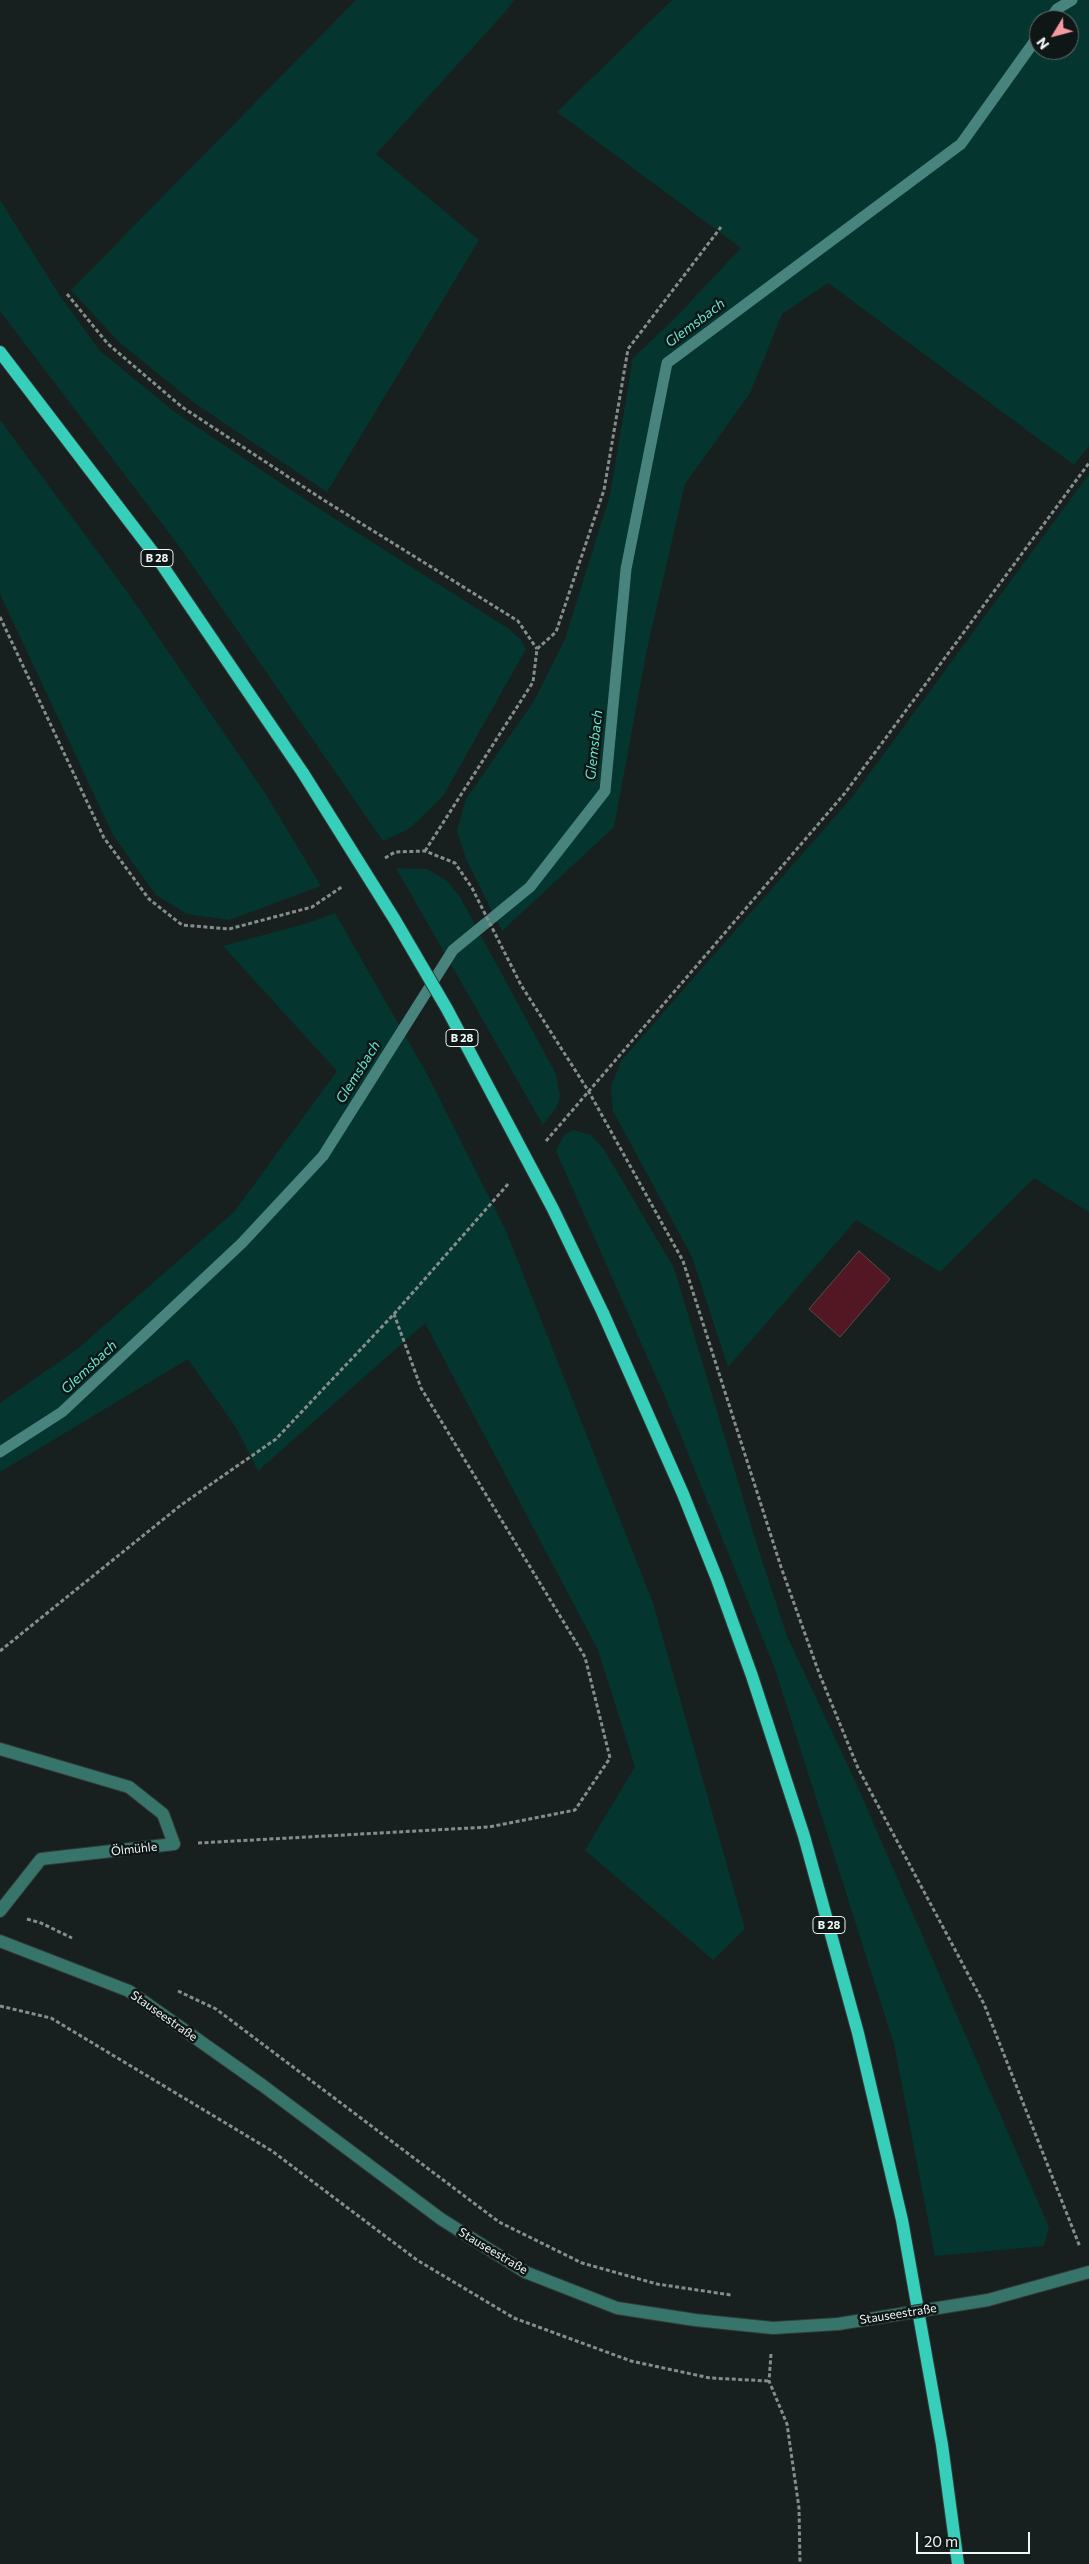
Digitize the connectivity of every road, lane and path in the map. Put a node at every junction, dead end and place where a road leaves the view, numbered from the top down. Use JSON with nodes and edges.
{"nodes":[{"id":1,"x":721,"y":227,"type":"dead end"},
{"id":2,"x":67,"y":294,"type":"dead end"},
{"id":3,"x":0,"y":352,"type":"edge"},
{"id":4,"x":1089,"y":463,"type":"edge"},
{"id":5,"x":0,"y":617,"type":"edge"},
{"id":6,"x":537,"y":649,"type":"junction"},
{"id":7,"x":425,"y":851,"type":"junction"},
{"id":8,"x":378,"y":863,"type":"dead end"},
{"id":9,"x":345,"y":885,"type":"dead end"},
{"id":10,"x":589,"y":1092,"type":"junction"},
{"id":11,"x":543,"y":1144,"type":"dead end"},
{"id":12,"x":511,"y":1181,"type":"dead end"},
{"id":13,"x":394,"y":1314,"type":"junction"},
{"id":14,"x":0,"y":1651,"type":"edge"},
{"id":15,"x":0,"y":1749,"type":"edge"},
{"id":16,"x":174,"y":1844,"type":"junction"},
{"id":17,"x":0,"y":1910,"type":"edge"},
{"id":18,"x":25,"y":1919,"type":"dead end"},
{"id":19,"x":76,"y":1940,"type":"dead end"},
{"id":20,"x":0,"y":1941,"type":"edge"},
{"id":21,"x":172,"y":1988,"type":"dead end"},
{"id":22,"x":0,"y":2006,"type":"edge"},
{"id":23,"x":1084,"y":2253,"type":"dead end"},
{"id":24,"x":1089,"y":2272,"type":"edge"},
{"id":25,"x":740,"y":2296,"type":"dead end"},
{"id":26,"x":800,"y":2564,"type":"edge"},
{"id":27,"x":958,"y":2564,"type":"edge"}],
"edges":[{"from":1,"to":6,"type":"path"},
{"from":2,"to":6,"type":"path"},
{"from":3,"to":27,"type":"main road","number":"B 28","bridge":true},
{"from":4,"to":10,"type":"path"},
{"from":5,"to":9,"type":"path"},
{"from":6,"to":7,"type":"path"},
{"from":7,"to":8,"type":"path"},
{"from":7,"to":10,"type":"path"},
{"from":10,"to":11,"type":"path"},
{"from":10,"to":23,"type":"path"},
{"from":12,"to":13,"type":"path"},
{"from":13,"to":14,"type":"path"},
{"from":13,"to":16,"type":"path"},
{"from":15,"to":16,"type":"street","name":"Ölmühle"},
{"from":16,"to":17,"type":"street","name":"Ölmühle"},
{"from":18,"to":19,"type":"path"},
{"from":20,"to":24,"type":"street","name":"Stauseestraße","bridge":true},
{"from":21,"to":25,"type":"path"},
{"from":22,"to":26,"type":"path"}]}
